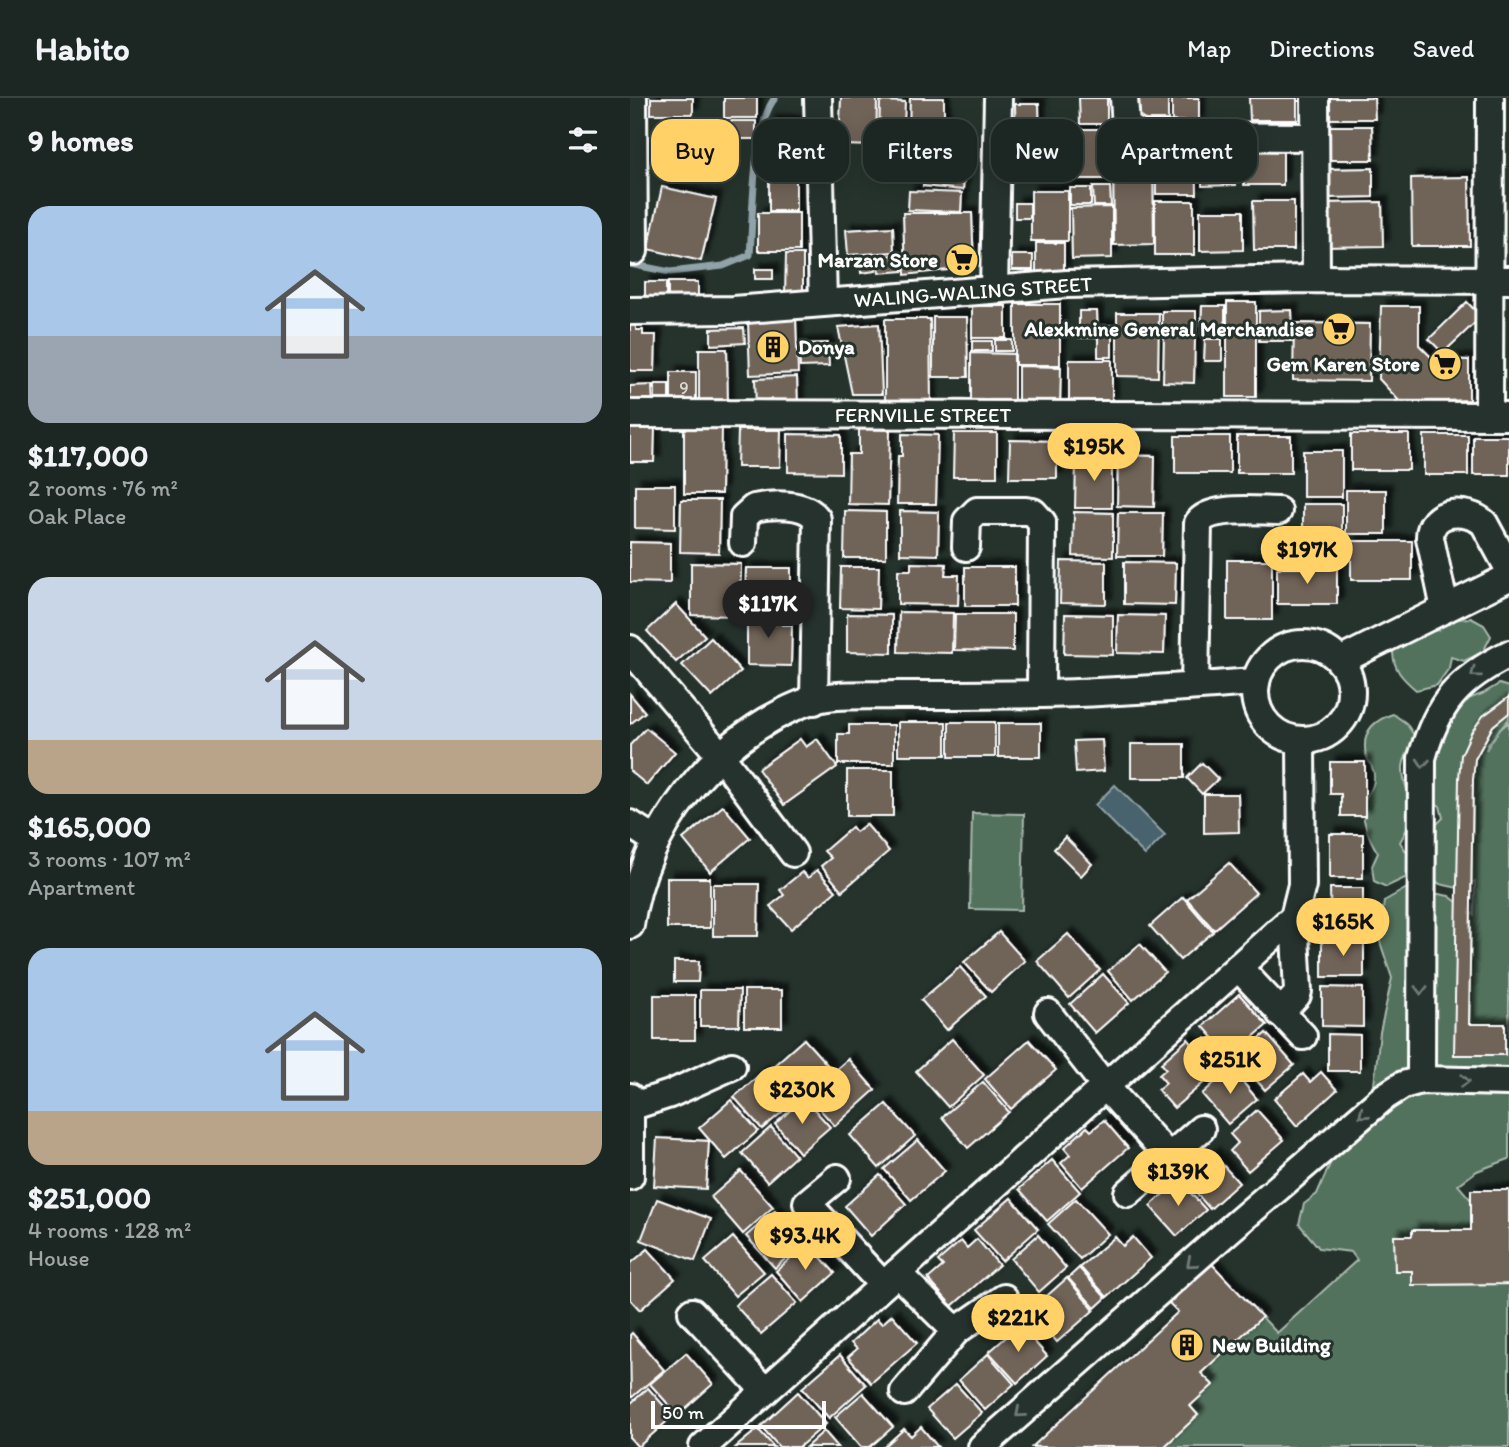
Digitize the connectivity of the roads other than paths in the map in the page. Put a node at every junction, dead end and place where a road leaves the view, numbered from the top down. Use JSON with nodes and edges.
{"nodes":[{"id":1,"x":633,"y":98,"type":"edge"},
{"id":2,"x":818,"y":98,"type":"edge"},
{"id":3,"x":998,"y":98,"type":"edge"},
{"id":4,"x":1124,"y":98,"type":"edge"},
{"id":5,"x":1315,"y":98,"type":"edge"},
{"id":6,"x":1490,"y":98,"type":"edge"},
{"id":7,"x":1315,"y":137,"type":"junction"},
{"id":8,"x":634,"y":251,"type":"dead end"},
{"id":9,"x":1316,"y":279,"type":"junction"},
{"id":10,"x":1499,"y":280,"type":"edge"},
{"id":11,"x":994,"y":288,"type":"junction"},
{"id":12,"x":823,"y":302,"type":"junction"},
{"id":13,"x":630,"y":312,"type":"edge"},
{"id":14,"x":630,"y":414,"type":"edge"},
{"id":15,"x":1499,"y":416,"type":"edge"},
{"id":16,"x":1278,"y":511,"type":"dead end"},
{"id":17,"x":743,"y":543,"type":"dead end"},
{"id":18,"x":966,"y":547,"type":"dead end"},
{"id":19,"x":1509,"y":569,"type":"edge"},
{"id":20,"x":1509,"y":577,"type":"edge"},
{"id":21,"x":1445,"y":609,"type":"junction"},
{"id":22,"x":630,"y":649,"type":"edge"},
{"id":23,"x":1509,"y":654,"type":"edge"},
{"id":24,"x":1340,"y":661,"type":"junction"},
{"id":25,"x":1256,"y":682,"type":"junction"},
{"id":26,"x":1195,"y":686,"type":"junction"},
{"id":27,"x":1041,"y":694,"type":"junction"},
{"id":28,"x":814,"y":701,"type":"junction"},
{"id":29,"x":1301,"y":740,"type":"junction"},
{"id":30,"x":720,"y":755,"type":"junction"},
{"id":31,"x":630,"y":824,"type":"edge"},
{"id":32,"x":655,"y":840,"type":"junction"},
{"id":33,"x":793,"y":853,"type":"dead end"},
{"id":34,"x":1293,"y":917,"type":"junction"},
{"id":35,"x":630,"y":925,"type":"edge"},
{"id":36,"x":1238,"y":967,"type":"junction"},
{"id":37,"x":1048,"y":1013,"type":"dead end"},
{"id":38,"x":1280,"y":1013,"type":"junction"},
{"id":39,"x":1303,"y":1036,"type":"dead end"},
{"id":40,"x":732,"y":1066,"type":"dead end"},
{"id":41,"x":1421,"y":1080,"type":"junction"},
{"id":42,"x":1509,"y":1082,"type":"edge"},
{"id":43,"x":1105,"y":1086,"type":"junction"},
{"id":44,"x":630,"y":1097,"type":"edge"},
{"id":45,"x":630,"y":1107,"type":"edge"},
{"id":46,"x":1201,"y":1129,"type":"dead end"},
{"id":47,"x":1169,"y":1157,"type":"junction"},
{"id":48,"x":630,"y":1176,"type":"edge"},
{"id":49,"x":837,"y":1178,"type":"dead end"},
{"id":50,"x":1128,"y":1194,"type":"dead end"},
{"id":51,"x":890,"y":1279,"type":"junction"},
{"id":52,"x":1004,"y":1298,"type":"dead end"},
{"id":53,"x":692,"y":1312,"type":"dead end"},
{"id":54,"x":956,"y":1331,"type":"junction"},
{"id":55,"x":765,"y":1391,"type":"junction"},
{"id":56,"x":904,"y":1392,"type":"dead end"},
{"id":57,"x":703,"y":1447,"type":"edge"},
{"id":58,"x":982,"y":1447,"type":"edge"}],
"edges":[{"from":1,"to":8,"type":"street"},
{"from":2,"to":12,"type":"street"},
{"from":3,"to":11,"type":"street"},
{"from":4,"to":7,"type":"street"},
{"from":5,"to":7,"type":"street"},
{"from":6,"to":10,"type":"street"},
{"from":7,"to":9,"type":"street"},
{"from":9,"to":10,"type":"street","name":"WALING-WALING STREET"},
{"from":9,"to":11,"type":"street","name":"WALING-WALING STREET"},
{"from":10,"to":15,"type":"street"},
{"from":11,"to":12,"type":"street","name":"WALING-WALING STREET"},
{"from":12,"to":13,"type":"street","name":"WALING-WALING STREET"},
{"from":14,"to":15,"type":"street","name":"FERNVILLE STREET"},
{"from":16,"to":26,"type":"street"},
{"from":17,"to":28,"type":"street"},
{"from":18,"to":27,"type":"street"},
{"from":19,"to":21,"type":"street"},
{"from":20,"to":21,"type":"street"},
{"from":21,"to":24,"type":"street"},
{"from":22,"to":30,"type":"street"},
{"from":23,"to":41,"type":"street","one_way":true},
{"from":24,"to":25,"type":"street"},
{"from":24,"to":29,"type":"street"},
{"from":25,"to":26,"type":"street"},
{"from":25,"to":29,"type":"street"},
{"from":26,"to":27,"type":"street"},
{"from":27,"to":28,"type":"street"},
{"from":28,"to":30,"type":"street"},
{"from":29,"to":34,"type":"street"},
{"from":30,"to":32,"type":"street"},
{"from":30,"to":33,"type":"street"},
{"from":31,"to":32,"type":"street"},
{"from":32,"to":35,"type":"street"},
{"from":34,"to":36,"type":"street"},
{"from":34,"to":38,"type":"street"},
{"from":36,"to":38,"type":"street"},
{"from":36,"to":43,"type":"street"},
{"from":37,"to":43,"type":"street"},
{"from":38,"to":39,"type":"street"},
{"from":40,"to":45,"type":"street"},
{"from":41,"to":42,"type":"street","one_way":true},
{"from":41,"to":58,"type":"street","one_way":true},
{"from":43,"to":47,"type":"street"},
{"from":43,"to":51,"type":"street"},
{"from":44,"to":45,"type":"street"},
{"from":45,"to":48,"type":"street"},
{"from":46,"to":47,"type":"street"},
{"from":47,"to":50,"type":"street"},
{"from":49,"to":51,"type":"street"},
{"from":51,"to":54,"type":"street"},
{"from":51,"to":55,"type":"street"},
{"from":52,"to":54,"type":"street"},
{"from":53,"to":55,"type":"street"},
{"from":54,"to":56,"type":"street"},
{"from":55,"to":57,"type":"street"}]}
